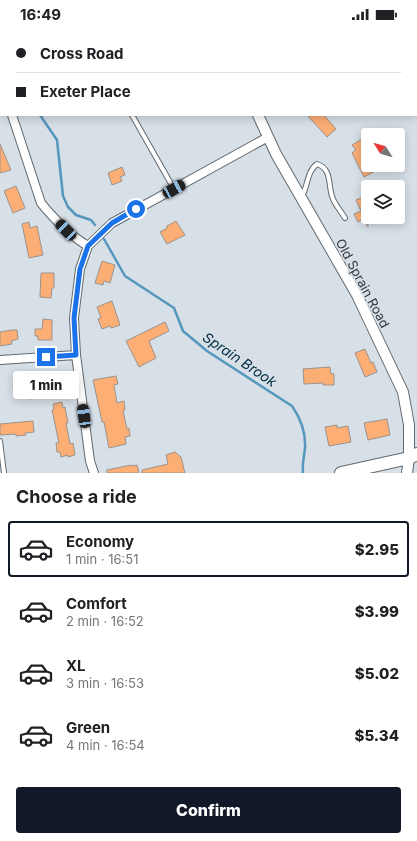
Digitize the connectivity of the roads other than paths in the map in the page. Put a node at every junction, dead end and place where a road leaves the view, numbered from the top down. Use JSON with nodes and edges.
{"nodes":[{"id":1,"x":12,"y":116,"type":"edge"},
{"id":2,"x":133,"y":116,"type":"edge"},
{"id":3,"x":258,"y":116,"type":"edge"},
{"id":4,"x":268,"y":137,"type":"junction"},
{"id":5,"x":174,"y":189,"type":"junction"},
{"id":6,"x":301,"y":197,"type":"junction"},
{"id":7,"x":345,"y":218,"type":"dead end"},
{"id":8,"x":88,"y":246,"type":"junction"},
{"id":9,"x":76,"y":355,"type":"junction"},
{"id":10,"x":0,"y":360,"type":"edge"},
{"id":11,"x":0,"y":441,"type":"edge"},
{"id":12,"x":413,"y":456,"type":"edge"},
{"id":13,"x":4,"y":473,"type":"edge"},
{"id":14,"x":94,"y":473,"type":"edge"},
{"id":15,"x":341,"y":473,"type":"edge"},
{"id":16,"x":407,"y":473,"type":"edge"}],
"edges":[{"from":1,"to":8,"type":"street"},
{"from":2,"to":5,"type":"lane"},
{"from":3,"to":4,"type":"street","name":"Old Sprain Road"},
{"from":4,"to":5,"type":"street"},
{"from":4,"to":6,"type":"street","name":"Old Sprain Road"},
{"from":5,"to":8,"type":"street"},
{"from":6,"to":7,"type":"lane"},
{"from":6,"to":12,"type":"street","name":"Old Sprain Road"},
{"from":8,"to":9,"type":"street"},
{"from":9,"to":10,"type":"street"},
{"from":9,"to":14,"type":"street"},
{"from":11,"to":13,"type":"lane"},
{"from":12,"to":15,"type":"main road"},
{"from":12,"to":16,"type":"street","name":"Old Sprain Road"}]}
